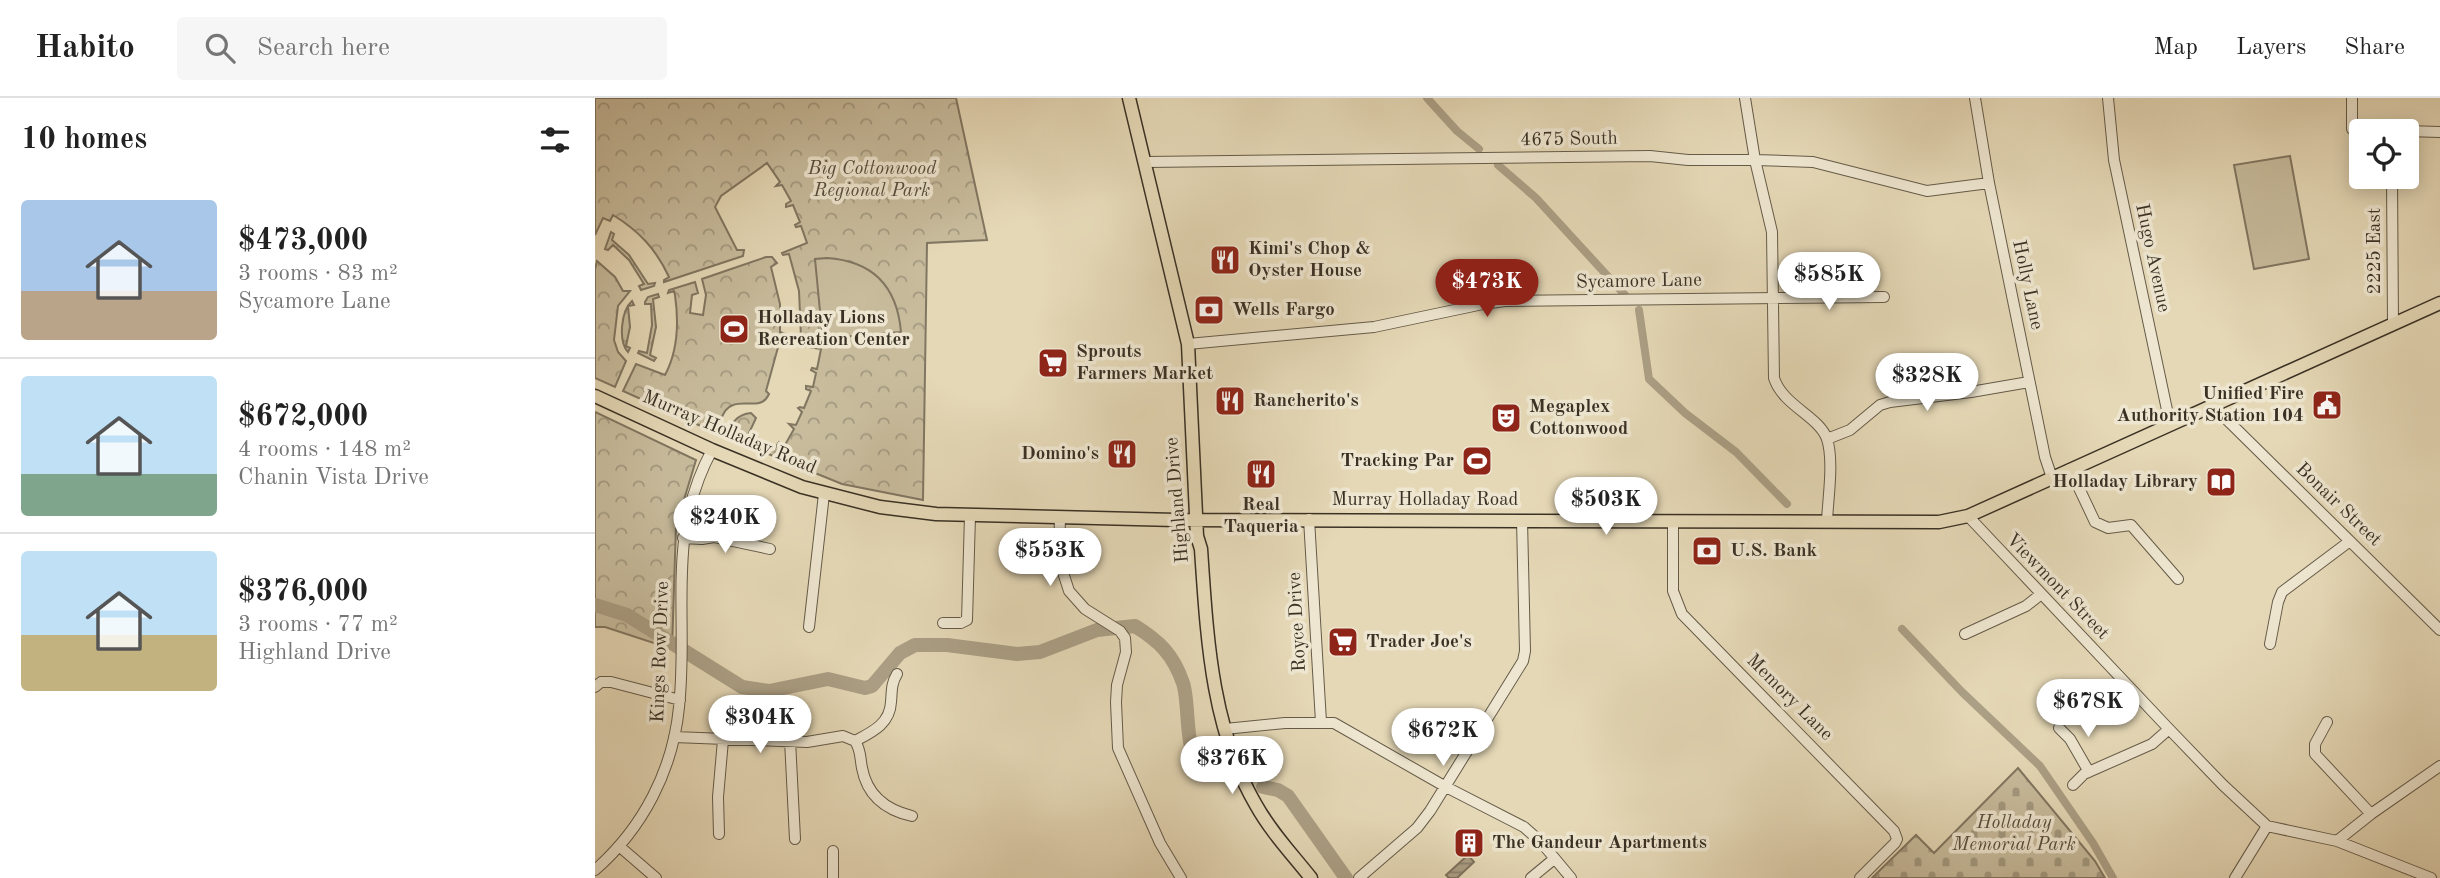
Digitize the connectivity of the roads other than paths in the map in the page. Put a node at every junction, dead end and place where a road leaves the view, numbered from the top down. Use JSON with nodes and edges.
{"nodes":[{"id":1,"x":1129,"y":98,"type":"edge"},
{"id":2,"x":1745,"y":98,"type":"edge"},
{"id":3,"x":1975,"y":98,"type":"edge"},
{"id":4,"x":2108,"y":98,"type":"edge"},
{"id":5,"x":2352,"y":98,"type":"edge"},
{"id":6,"x":2352,"y":119,"type":"edge"},
{"id":7,"x":2419,"y":131,"type":"edge"},
{"id":8,"x":2440,"y":132,"type":"edge"},
{"id":9,"x":1755,"y":160,"type":"junction"},
{"id":10,"x":1146,"y":162,"type":"junction"},
{"id":11,"x":1989,"y":183,"type":"junction"},
{"id":12,"x":2392,"y":189,"type":"edge"},
{"id":13,"x":1773,"y":297,"type":"junction"},
{"id":14,"x":1884,"y":297,"type":"dead end"},
{"id":15,"x":2440,"y":303,"type":"edge"},
{"id":16,"x":2393,"y":324,"type":"junction"},
{"id":17,"x":1188,"y":344,"type":"junction"},
{"id":18,"x":2029,"y":382,"type":"junction"},
{"id":19,"x":595,"y":396,"type":"edge"},
{"id":20,"x":2212,"y":405,"type":"junction"},
{"id":21,"x":2170,"y":424,"type":"junction"},
{"id":22,"x":1827,"y":439,"type":"junction"},
{"id":23,"x":712,"y":450,"type":"junction"},
{"id":24,"x":2070,"y":470,"type":"junction"},
{"id":25,"x":2052,"y":478,"type":"junction"},
{"id":26,"x":824,"y":494,"type":"junction"},
{"id":27,"x":970,"y":516,"type":"junction"},
{"id":28,"x":1968,"y":516,"type":"junction"},
{"id":29,"x":1060,"y":517,"type":"junction"},
{"id":30,"x":1196,"y":519,"type":"junction"},
{"id":31,"x":1309,"y":519,"type":"junction"},
{"id":32,"x":1522,"y":520,"type":"junction"},
{"id":33,"x":1673,"y":521,"type":"junction"},
{"id":34,"x":1827,"y":521,"type":"junction"},
{"id":35,"x":683,"y":538,"type":"junction"},
{"id":36,"x":2350,"y":541,"type":"junction"},
{"id":37,"x":770,"y":549,"type":"dead end"},
{"id":38,"x":2178,"y":579,"type":"dead end"},
{"id":39,"x":2041,"y":595,"type":"junction"},
{"id":40,"x":943,"y":623,"type":"dead end"},
{"id":41,"x":809,"y":627,"type":"dead end"},
{"id":42,"x":2440,"y":630,"type":"edge"},
{"id":43,"x":1965,"y":634,"type":"dead end"},
{"id":44,"x":2270,"y":644,"type":"dead end"},
{"id":45,"x":897,"y":674,"type":"dead end"},
{"id":46,"x":595,"y":687,"type":"edge"},
{"id":47,"x":680,"y":700,"type":"junction"},
{"id":48,"x":1321,"y":722,"type":"junction"},
{"id":49,"x":2327,"y":722,"type":"dead end"},
{"id":50,"x":2059,"y":728,"type":"dead end"},
{"id":51,"x":1225,"y":729,"type":"junction"},
{"id":52,"x":2169,"y":729,"type":"junction"},
{"id":53,"x":674,"y":737,"type":"junction"},
{"id":54,"x":723,"y":740,"type":"junction"},
{"id":55,"x":790,"y":740,"type":"junction"},
{"id":56,"x":855,"y":741,"type":"junction"},
{"id":57,"x":2440,"y":766,"type":"edge"},
{"id":58,"x":2089,"y":772,"type":"junction"},
{"id":59,"x":2073,"y":786,"type":"dead end"},
{"id":60,"x":1445,"y":787,"type":"junction"},
{"id":61,"x":2371,"y":814,"type":"junction"},
{"id":62,"x":912,"y":816,"type":"dead end"},
{"id":63,"x":2267,"y":826,"type":"junction"},
{"id":64,"x":719,"y":834,"type":"dead end"},
{"id":65,"x":795,"y":839,"type":"dead end"},
{"id":66,"x":2337,"y":841,"type":"junction"},
{"id":67,"x":619,"y":846,"type":"junction"},
{"id":68,"x":833,"y":851,"type":"dead end"},
{"id":69,"x":1554,"y":859,"type":"junction"},
{"id":70,"x":595,"y":870,"type":"edge"},
{"id":71,"x":1360,"y":877,"type":"edge"},
{"id":72,"x":656,"y":878,"type":"edge"},
{"id":73,"x":833,"y":878,"type":"edge"},
{"id":74,"x":1181,"y":878,"type":"edge"},
{"id":75,"x":1311,"y":878,"type":"edge"},
{"id":76,"x":1531,"y":878,"type":"edge"},
{"id":77,"x":1571,"y":878,"type":"edge"},
{"id":78,"x":1860,"y":878,"type":"edge"},
{"id":79,"x":2235,"y":878,"type":"edge"},
{"id":80,"x":2431,"y":878,"type":"edge"}],
"edges":[{"from":1,"to":10,"type":"main road","name":"Highland Drive"},
{"from":2,"to":9,"type":"street"},
{"from":3,"to":11,"type":"street","name":"Holly Lane"},
{"from":4,"to":21,"type":"street","name":"Hugo Avenue"},
{"from":5,"to":6,"type":"street"},
{"from":7,"to":8,"type":"street"},
{"from":9,"to":10,"type":"street","name":"4675 South"},
{"from":9,"to":11,"type":"street","name":"4675 South"},
{"from":9,"to":13,"type":"street"},
{"from":10,"to":17,"type":"main road","name":"Highland Drive"},
{"from":11,"to":18,"type":"street","name":"Holly Lane"},
{"from":12,"to":16,"type":"street","name":"2225 East"},
{"from":13,"to":14,"type":"street","name":"Sycamore Lane"},
{"from":13,"to":17,"type":"street","name":"Sycamore Lane"},
{"from":13,"to":22,"type":"street"},
{"from":15,"to":16,"type":"main road","name":"Murray Holladay Road"},
{"from":16,"to":20,"type":"main road","name":"Murray Holladay Road"},
{"from":17,"to":30,"type":"main road","name":"Highland Drive"},
{"from":18,"to":22,"type":"street"},
{"from":18,"to":25,"type":"street","name":"Holly Lane"},
{"from":19,"to":23,"type":"main road","name":"Murray Holladay Road"},
{"from":20,"to":21,"type":"main road","name":"Murray Holladay Road"},
{"from":20,"to":36,"type":"street","name":"Bonair Street"},
{"from":21,"to":24,"type":"main road","name":"Murray Holladay Road"},
{"from":22,"to":34,"type":"street"},
{"from":23,"to":26,"type":"main road","name":"Murray Holladay Road"},
{"from":23,"to":35,"type":"street","name":"Kings Row Drive"},
{"from":24,"to":25,"type":"main road","name":"Murray Holladay Road"},
{"from":24,"to":38,"type":"street"},
{"from":25,"to":28,"type":"main road","name":"Murray Holladay Road"},
{"from":26,"to":27,"type":"main road","name":"Murray Holladay Road"},
{"from":26,"to":41,"type":"street"},
{"from":27,"to":29,"type":"main road","name":"Murray Holladay Road"},
{"from":27,"to":40,"type":"street"},
{"from":28,"to":34,"type":"main road","name":"Murray Holladay Road"},
{"from":28,"to":39,"type":"street","name":"Viewmont Street"},
{"from":29,"to":30,"type":"main road","name":"Murray Holladay Road"},
{"from":29,"to":74,"type":"street"},
{"from":30,"to":31,"type":"main road","name":"Murray Holladay Road"},
{"from":30,"to":51,"type":"main road","name":"Highland Drive"},
{"from":31,"to":32,"type":"main road","name":"Murray Holladay Road"},
{"from":31,"to":48,"type":"street","name":"Royce Drive"},
{"from":32,"to":33,"type":"main road","name":"Murray Holladay Road"},
{"from":32,"to":60,"type":"street"},
{"from":33,"to":34,"type":"main road","name":"Murray Holladay Road"},
{"from":33,"to":78,"type":"street","name":"Memory Lane"},
{"from":35,"to":37,"type":"street"},
{"from":35,"to":47,"type":"street","name":"Kings Row Drive"},
{"from":36,"to":42,"type":"street","name":"Bonair Street"},
{"from":36,"to":44,"type":"street"},
{"from":39,"to":43,"type":"street"},
{"from":39,"to":52,"type":"street","name":"Viewmont Street"},
{"from":45,"to":56,"type":"street"},
{"from":46,"to":47,"type":"street"},
{"from":47,"to":53,"type":"street","name":"Kings Row Drive"},
{"from":48,"to":51,"type":"street"},
{"from":48,"to":60,"type":"street"},
{"from":49,"to":61,"type":"street"},
{"from":50,"to":58,"type":"street"},
{"from":51,"to":75,"type":"main road","name":"Highland Drive"},
{"from":52,"to":58,"type":"street"},
{"from":52,"to":63,"type":"street","name":"Viewmont Street"},
{"from":53,"to":54,"type":"street"},
{"from":53,"to":67,"type":"street","name":"Kings Row Drive"},
{"from":54,"to":55,"type":"street"},
{"from":54,"to":64,"type":"street"},
{"from":55,"to":56,"type":"street"},
{"from":55,"to":65,"type":"street"},
{"from":56,"to":62,"type":"street"},
{"from":57,"to":61,"type":"street"},
{"from":58,"to":59,"type":"street"},
{"from":60,"to":69,"type":"street"},
{"from":60,"to":71,"type":"street"},
{"from":61,"to":66,"type":"street"},
{"from":63,"to":66,"type":"street"},
{"from":63,"to":79,"type":"street"},
{"from":66,"to":80,"type":"street"},
{"from":67,"to":70,"type":"street","name":"Kings Row Drive"},
{"from":67,"to":72,"type":"street"},
{"from":68,"to":73,"type":"street"},
{"from":69,"to":76,"type":"street"},
{"from":69,"to":77,"type":"street"}]}
